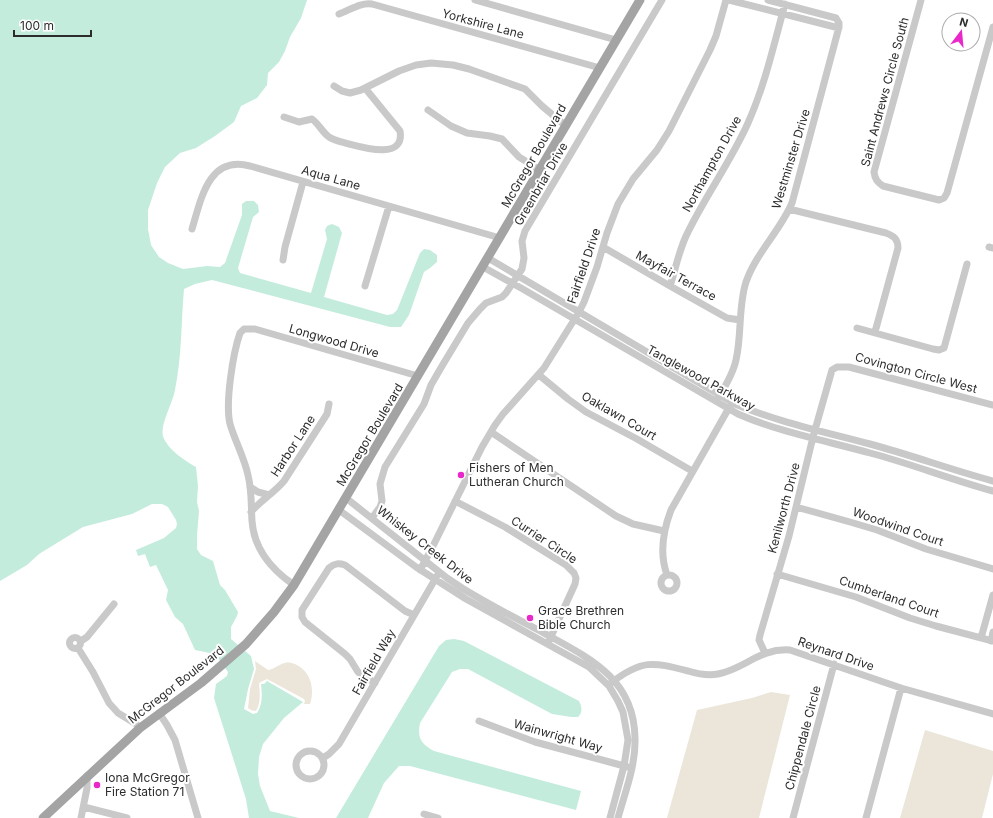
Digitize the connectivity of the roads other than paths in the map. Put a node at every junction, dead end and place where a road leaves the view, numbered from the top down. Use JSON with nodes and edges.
{"nodes":[{"id":1,"x":475,"y":0,"type":"edge"},
{"id":2,"x":640,"y":0,"type":"edge"},
{"id":3,"x":662,"y":0,"type":"edge"},
{"id":4,"x":726,"y":0,"type":"edge"},
{"id":5,"x":729,"y":0,"type":"edge"},
{"id":6,"x":768,"y":0,"type":"edge"},
{"id":7,"x":921,"y":0,"type":"edge"},
{"id":8,"x":785,"y":4,"type":"junction"},
{"id":9,"x":339,"y":14,"type":"dead end"},
{"id":10,"x":782,"y":14,"type":"junction"},
{"id":11,"x":993,"y":26,"type":"edge"},
{"id":12,"x":839,"y":28,"type":"junction"},
{"id":13,"x":616,"y":40,"type":"junction"},
{"id":14,"x":600,"y":68,"type":"junction"},
{"id":15,"x":334,"y":86,"type":"dead end"},
{"id":16,"x":365,"y":88,"type":"junction"},
{"id":17,"x":428,"y":110,"type":"dead end"},
{"id":18,"x":284,"y":117,"type":"dead end"},
{"id":19,"x":566,"y":126,"type":"junction"},
{"id":20,"x":540,"y":170,"type":"junction"},
{"id":21,"x":303,"y":182,"type":"junction"},
{"id":22,"x":389,"y":206,"type":"junction"},
{"id":23,"x":789,"y":209,"type":"junction"},
{"id":24,"x":192,"y":229,"type":"dead end"},
{"id":25,"x":500,"y":238,"type":"junction"},
{"id":26,"x":603,"y":247,"type":"junction"},
{"id":27,"x":488,"y":258,"type":"junction"},
{"id":28,"x":283,"y":260,"type":"dead end"},
{"id":29,"x":967,"y":264,"type":"dead end"},
{"id":30,"x":483,"y":267,"type":"junction"},
{"id":31,"x":517,"y":276,"type":"junction"},
{"id":32,"x":513,"y":283,"type":"junction"},
{"id":33,"x":365,"y":286,"type":"dead end"},
{"id":34,"x":670,"y":286,"type":"junction"},
{"id":35,"x":579,"y":312,"type":"junction"},
{"id":36,"x":574,"y":320,"type":"junction"},
{"id":37,"x":740,"y":320,"type":"junction"},
{"id":38,"x":857,"y":328,"type":"dead end"},
{"id":39,"x":875,"y":332,"type":"junction"},
{"id":40,"x":833,"y":369,"type":"joint"},
{"id":41,"x":539,"y":375,"type":"junction"},
{"id":42,"x":418,"y":376,"type":"junction"},
{"id":43,"x":717,"y":399,"type":"junction"},
{"id":44,"x":329,"y":404,"type":"dead end"},
{"id":45,"x":993,"y":405,"type":"edge"},
{"id":46,"x":730,"y":406,"type":"junction"},
{"id":47,"x":816,"y":429,"type":"junction"},
{"id":48,"x":491,"y":432,"type":"junction"},
{"id":49,"x":813,"y":437,"type":"junction"},
{"id":50,"x":885,"y":449,"type":"junction"},
{"id":51,"x":883,"y":457,"type":"junction"},
{"id":52,"x":953,"y":470,"type":"junction"},
{"id":53,"x":692,"y":471,"type":"junction"},
{"id":54,"x":951,"y":479,"type":"junction"},
{"id":55,"x":993,"y":481,"type":"edge"},
{"id":56,"x":250,"y":487,"type":"junction"},
{"id":57,"x":993,"y":491,"type":"edge"},
{"id":58,"x":269,"y":495,"type":"junction"},
{"id":59,"x":346,"y":498,"type":"junction"},
{"id":60,"x":455,"y":501,"type":"junction"},
{"id":61,"x":796,"y":507,"type":"junction"},
{"id":62,"x":339,"y":510,"type":"junction"},
{"id":63,"x":251,"y":512,"type":"junction"},
{"id":64,"x":372,"y":518,"type":"junction"},
{"id":65,"x":664,"y":531,"type":"junction"},
{"id":66,"x":426,"y":561,"type":"junction"},
{"id":67,"x":993,"y":569,"type":"edge"},
{"id":68,"x":420,"y":570,"type":"junction"},
{"id":69,"x":439,"y":572,"type":"junction"},
{"id":70,"x":777,"y":574,"type":"junction"},
{"id":71,"x":667,"y":575,"type":"dead end"},
{"id":72,"x":435,"y":580,"type":"junction"},
{"id":73,"x":294,"y":584,"type":"junction"},
{"id":74,"x":993,"y":595,"type":"edge"},
{"id":75,"x":114,"y":604,"type":"dead end"},
{"id":76,"x":414,"y":615,"type":"junction"},
{"id":77,"x":993,"y":632,"type":"edge"},
{"id":78,"x":981,"y":638,"type":"junction"},
{"id":79,"x":549,"y":640,"type":"junction"},
{"id":80,"x":992,"y":641,"type":"edge"},
{"id":81,"x":764,"y":653,"type":"junction"},
{"id":82,"x":834,"y":664,"type":"junction"},
{"id":83,"x":375,"y":683,"type":"junction"},
{"id":84,"x":611,"y":683,"type":"junction"},
{"id":85,"x":901,"y":688,"type":"junction"},
{"id":86,"x":159,"y":714,"type":"junction"},
{"id":87,"x":993,"y":714,"type":"edge"},
{"id":88,"x":479,"y":722,"type":"dead end"},
{"id":89,"x":140,"y":728,"type":"junction"},
{"id":90,"x":323,"y":758,"type":"junction"},
{"id":91,"x":628,"y":767,"type":"junction"},
{"id":92,"x":87,"y":776,"type":"junction"},
{"id":93,"x":84,"y":807,"type":"junction"},
{"id":94,"x":424,"y":814,"type":"dead end"},
{"id":95,"x":43,"y":818,"type":"edge"},
{"id":96,"x":81,"y":818,"type":"edge"},
{"id":97,"x":127,"y":818,"type":"edge"},
{"id":98,"x":198,"y":818,"type":"edge"},
{"id":99,"x":438,"y":818,"type":"edge"},
{"id":100,"x":610,"y":818,"type":"edge"},
{"id":101,"x":618,"y":818,"type":"edge"},
{"id":102,"x":793,"y":818,"type":"edge"},
{"id":103,"x":866,"y":818,"type":"edge"}],
"edges":[{"from":1,"to":13,"type":"street"},
{"from":2,"to":13,"type":"main road","name":"McGregor Boulevard"},
{"from":3,"to":31,"type":"street","name":"Greenbriar Drive"},
{"from":4,"to":26,"type":"street","name":"Fairfield Drive"},
{"from":5,"to":10,"type":"street"},
{"from":6,"to":8,"type":"street"},
{"from":7,"to":11,"type":"street","name":"Saint Andrews Circle South"},
{"from":8,"to":10,"type":"street","name":"Northampton Drive"},
{"from":8,"to":12,"type":"street"},
{"from":9,"to":14,"type":"street","name":"Yorkshire Lane"},
{"from":10,"to":12,"type":"street"},
{"from":10,"to":34,"type":"street","name":"Northampton Drive"},
{"from":12,"to":23,"type":"street","name":"Westminster Drive"},
{"from":13,"to":14,"type":"main road","name":"McGregor Boulevard"},
{"from":14,"to":19,"type":"main road","name":"McGregor Boulevard"},
{"from":15,"to":16,"type":"street"},
{"from":16,"to":18,"type":"street"},
{"from":16,"to":19,"type":"street"},
{"from":17,"to":20,"type":"street"},
{"from":19,"to":20,"type":"main road","name":"McGregor Boulevard"},
{"from":20,"to":25,"type":"main road","name":"McGregor Boulevard"},
{"from":21,"to":22,"type":"street","name":"Aqua Lane"},
{"from":21,"to":24,"type":"street","name":"Aqua Lane"},
{"from":21,"to":28,"type":"street"},
{"from":22,"to":25,"type":"street","name":"Aqua Lane"},
{"from":22,"to":33,"type":"street"},
{"from":23,"to":37,"type":"street","name":"Westminster Drive"},
{"from":23,"to":39,"type":"street"},
{"from":25,"to":27,"type":"main road","name":"McGregor Boulevard"},
{"from":26,"to":34,"type":"street","name":"Mayfair Terrace"},
{"from":26,"to":35,"type":"street","name":"Fairfield Drive"},
{"from":27,"to":30,"type":"main road","name":"McGregor Boulevard"},
{"from":27,"to":31,"type":"street","name":"Tanglewood Parkway"},
{"from":29,"to":39,"type":"street"},
{"from":30,"to":32,"type":"street","name":"Tanglewood Parkway"},
{"from":30,"to":42,"type":"main road","name":"McGregor Boulevard"},
{"from":31,"to":32,"type":"street","name":"Greenbriar Drive"},
{"from":31,"to":35,"type":"street","name":"Tanglewood Parkway"},
{"from":32,"to":36,"type":"street","name":"Tanglewood Parkway"},
{"from":32,"to":64,"type":"street","name":"Greenbriar Drive"},
{"from":34,"to":37,"type":"street","name":"Mayfair Terrace"},
{"from":35,"to":36,"type":"street","name":"Fairfield Drive"},
{"from":35,"to":43,"type":"street","name":"Tanglewood Parkway"},
{"from":36,"to":41,"type":"street","name":"Fairfield Drive"},
{"from":36,"to":43,"type":"street","name":"Tanglewood Parkway"},
{"from":37,"to":43,"type":"street","name":"Westminster Drive"},
{"from":38,"to":39,"type":"street"},
{"from":40,"to":45,"type":"street","name":"Covington Circle West"},
{"from":40,"to":47,"type":"street","name":"Kenilworth Drive"},
{"from":41,"to":48,"type":"street","name":"Fairfield Drive"},
{"from":41,"to":53,"type":"street","name":"Oaklawn Court"},
{"from":42,"to":56,"type":"street","name":"Longwood Drive"},
{"from":42,"to":59,"type":"main road","name":"McGregor Boulevard"},
{"from":43,"to":46,"type":"street","name":"Tanglewood Parkway"},
{"from":44,"to":58,"type":"street","name":"Harbor Lane"},
{"from":46,"to":47,"type":"street","name":"Tanglewood Parkway"},
{"from":46,"to":49,"type":"street","name":"Tanglewood Parkway"},
{"from":46,"to":53,"type":"street"},
{"from":47,"to":49,"type":"street","name":"Kenilworth Drive"},
{"from":47,"to":50,"type":"street","name":"Tanglewood Parkway"},
{"from":48,"to":60,"type":"street","name":"Fairfield Drive"},
{"from":48,"to":65,"type":"street"},
{"from":49,"to":51,"type":"street","name":"Tanglewood Parkway"},
{"from":49,"to":61,"type":"street","name":"Kenilworth Drive"},
{"from":50,"to":51,"type":"street"},
{"from":50,"to":52,"type":"street","name":"Tanglewood Parkway"},
{"from":51,"to":54,"type":"street","name":"Tanglewood Parkway"},
{"from":52,"to":54,"type":"street"},
{"from":52,"to":55,"type":"street","name":"Tanglewood Parkway"},
{"from":53,"to":65,"type":"street"},
{"from":54,"to":57,"type":"street","name":"Tanglewood Parkway"},
{"from":56,"to":58,"type":"street"},
{"from":56,"to":63,"type":"street"},
{"from":58,"to":63,"type":"street","name":"Harbor Lane"},
{"from":59,"to":62,"type":"main road","name":"McGregor Boulevard"},
{"from":59,"to":64,"type":"street","name":"Whiskey Creek Drive"},
{"from":60,"to":66,"type":"street","name":"Fairfield Drive"},
{"from":60,"to":79,"type":"street","name":"Currier Circle"},
{"from":61,"to":67,"type":"street","name":"Woodwind Court"},
{"from":61,"to":70,"type":"street","name":"Kenilworth Drive"},
{"from":62,"to":68,"type":"street","name":"Whiskey Creek Drive"},
{"from":62,"to":73,"type":"main road","name":"McGregor Boulevard"},
{"from":63,"to":73,"type":"street"},
{"from":64,"to":66,"type":"street","name":"Whiskey Creek Drive"},
{"from":65,"to":71,"type":"street"},
{"from":66,"to":68,"type":"street","name":"Fairfield Drive"},
{"from":66,"to":69,"type":"street","name":"Whiskey Creek Drive"},
{"from":68,"to":72,"type":"street","name":"Whiskey Creek Drive"},
{"from":69,"to":72,"type":"street","name":"Fairfield Way"},
{"from":69,"to":79,"type":"street","name":"Whiskey Creek Drive"},
{"from":70,"to":78,"type":"street","name":"Cumberland Court"},
{"from":70,"to":81,"type":"street","name":"Kenilworth Drive"},
{"from":72,"to":76,"type":"street","name":"Fairfield Way"},
{"from":72,"to":79,"type":"street","name":"Whiskey Creek Drive"},
{"from":73,"to":86,"type":"main road","name":"McGregor Boulevard"},
{"from":74,"to":78,"type":"street"},
{"from":75,"to":89,"type":"street"},
{"from":76,"to":83,"type":"street","name":"Fairfield Way"},
{"from":76,"to":83,"type":"street"},
{"from":77,"to":80,"type":"street"},
{"from":78,"to":80,"type":"street","name":"Cumberland Court"},
{"from":79,"to":84,"type":"street","name":"Whiskey Creek Drive"},
{"from":81,"to":82,"type":"street","name":"Reynard Drive"},
{"from":81,"to":84,"type":"street","name":"Reynard Drive"},
{"from":82,"to":85,"type":"street","name":"Reynard Drive"},
{"from":82,"to":102,"type":"street","name":"Chippendale Circle"},
{"from":83,"to":90,"type":"street","name":"Fairfield Way"},
{"from":84,"to":91,"type":"street","name":"Whiskey Creek Drive"},
{"from":85,"to":87,"type":"street","name":"Reynard Drive"},
{"from":85,"to":103,"type":"street"},
{"from":86,"to":89,"type":"main road","name":"McGregor Boulevard"},
{"from":86,"to":98,"type":"street"},
{"from":88,"to":91,"type":"street","name":"Wainwright Way"},
{"from":89,"to":92,"type":"main road","name":"McGregor Boulevard"},
{"from":90,"to":90,"type":"street"},
{"from":91,"to":100,"type":"street","name":"Whiskey Creek Drive"},
{"from":91,"to":101,"type":"street","name":"Whiskey Creek Drive"},
{"from":92,"to":93,"type":"street"},
{"from":92,"to":95,"type":"main road","name":"McGregor Boulevard"},
{"from":93,"to":96,"type":"street"},
{"from":93,"to":97,"type":"street"},
{"from":94,"to":99,"type":"street"}]}
